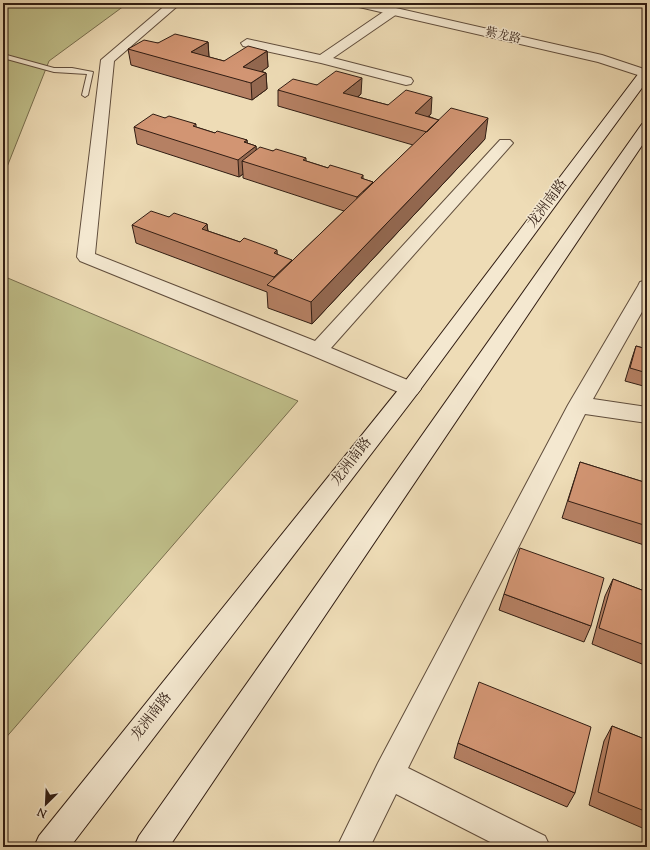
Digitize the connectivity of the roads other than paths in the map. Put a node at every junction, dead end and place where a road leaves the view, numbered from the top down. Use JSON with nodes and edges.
{"nodes":[{"id":1,"x":175,"y":3,"type":"edge"},
{"id":2,"x":359,"y":3,"type":"edge"},
{"id":3,"x":393,"y":11,"type":"junction"},
{"id":4,"x":247,"y":43,"type":"dead end"},
{"id":5,"x":3,"y":56,"type":"edge"},
{"id":6,"x":322,"y":59,"type":"junction"},
{"id":7,"x":647,"y":74,"type":"edge"},
{"id":8,"x":406,"y":81,"type":"dead end"},
{"id":9,"x":85,"y":95,"type":"dead end"},
{"id":10,"x":647,"y":127,"type":"edge"},
{"id":11,"x":505,"y":143,"type":"dead end"},
{"id":12,"x":638,"y":149,"type":"edge"},
{"id":13,"x":647,"y":286,"type":"edge"},
{"id":14,"x":318,"y":350,"type":"junction"},
{"id":15,"x":410,"y":389,"type":"junction"},
{"id":16,"x":579,"y":405,"type":"junction"},
{"id":17,"x":647,"y":415,"type":"edge"},
{"id":18,"x":389,"y":774,"type":"junction"},
{"id":19,"x":50,"y":847,"type":"edge"},
{"id":20,"x":150,"y":847,"type":"edge"},
{"id":21,"x":353,"y":847,"type":"edge"},
{"id":22,"x":534,"y":847,"type":"edge"}],
"edges":[{"from":1,"to":14,"type":"street"},
{"from":2,"to":3,"type":"street","name":"紫龙路"},
{"from":3,"to":6,"type":"street"},
{"from":3,"to":7,"type":"street","name":"紫龙路"},
{"from":4,"to":6,"type":"street"},
{"from":5,"to":9,"type":"lane"},
{"from":6,"to":8,"type":"street"},
{"from":7,"to":15,"type":"street","name":"龙洲南路"},
{"from":10,"to":12,"type":"street"},
{"from":11,"to":14,"type":"street"},
{"from":12,"to":20,"type":"street"},
{"from":13,"to":16,"type":"street"},
{"from":14,"to":15,"type":"street"},
{"from":15,"to":19,"type":"street","name":"龙洲南路"},
{"from":16,"to":17,"type":"street"},
{"from":16,"to":18,"type":"street"},
{"from":18,"to":21,"type":"street"},
{"from":18,"to":22,"type":"street"}]}
